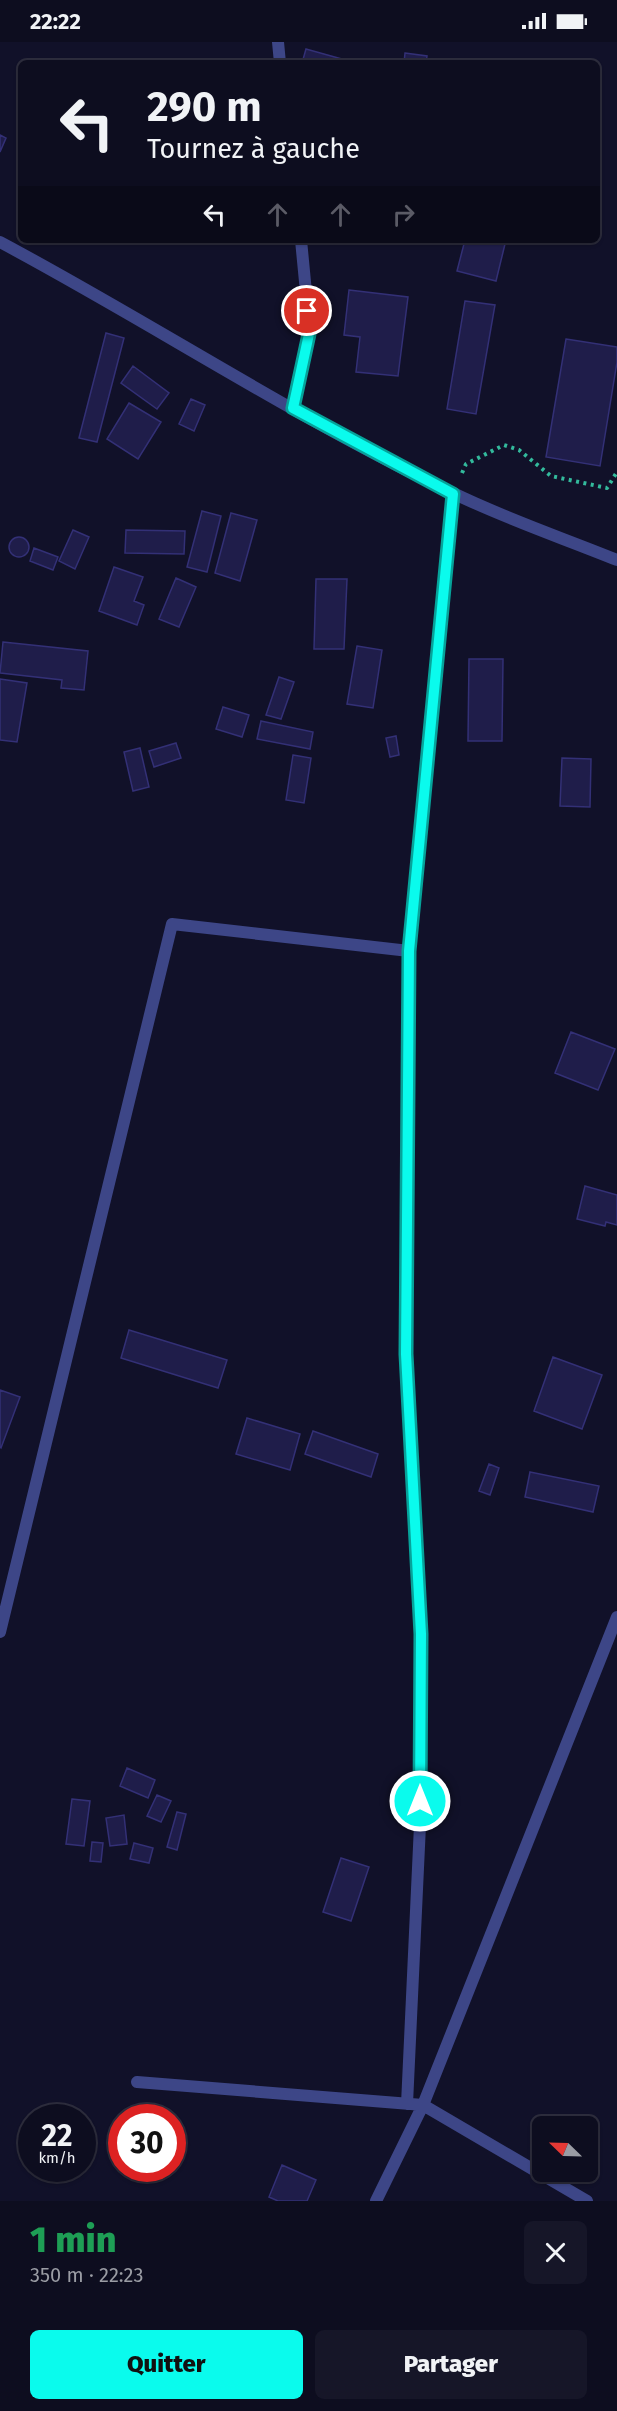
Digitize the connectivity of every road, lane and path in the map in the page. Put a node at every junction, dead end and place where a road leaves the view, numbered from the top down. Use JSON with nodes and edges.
{"nodes":[{"id":1,"x":278,"y":42,"type":"edge"},
{"id":2,"x":280,"y":60,"type":"edge"},
{"id":3,"x":0,"y":242,"type":"edge"},
{"id":4,"x":301,"y":243,"type":"edge"},
{"id":5,"x":293,"y":408,"type":"junction"},
{"id":6,"x":617,"y":472,"type":"edge"},
{"id":7,"x":453,"y":494,"type":"junction"},
{"id":8,"x":617,"y":560,"type":"edge"},
{"id":9,"x":409,"y":951,"type":"junction"},
{"id":10,"x":617,"y":1617,"type":"edge"},
{"id":11,"x":0,"y":1632,"type":"edge"},
{"id":12,"x":138,"y":2082,"type":"dead end"},
{"id":13,"x":407,"y":2104,"type":"junction"},
{"id":14,"x":423,"y":2105,"type":"junction"},
{"id":15,"x":376,"y":2201,"type":"edge"},
{"id":16,"x":587,"y":2201,"type":"edge"}],
"edges":[{"from":1,"to":2,"type":"street"},
{"from":3,"to":5,"type":"street"},
{"from":4,"to":5,"type":"street"},
{"from":5,"to":7,"type":"street"},
{"from":6,"to":7,"type":"path"},
{"from":7,"to":8,"type":"street"},
{"from":7,"to":9,"type":"street"},
{"from":9,"to":11,"type":"street"},
{"from":9,"to":13,"type":"street"},
{"from":10,"to":14,"type":"street"},
{"from":12,"to":13,"type":"street"},
{"from":13,"to":14,"type":"street"},
{"from":14,"to":15,"type":"street"},
{"from":14,"to":16,"type":"street"}]}
